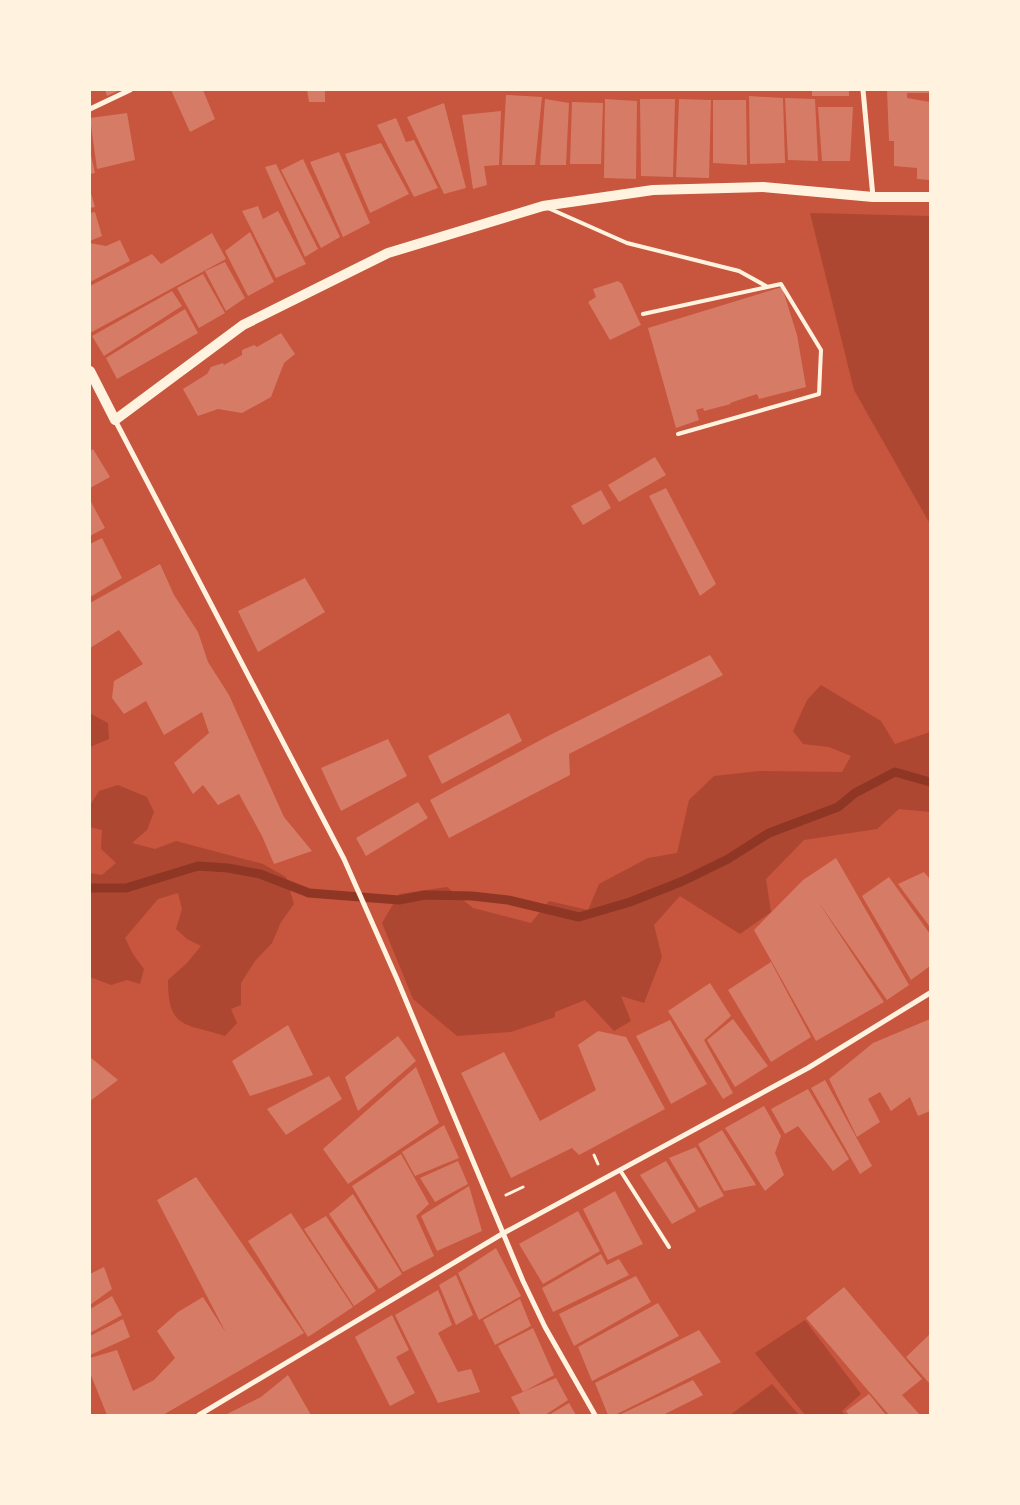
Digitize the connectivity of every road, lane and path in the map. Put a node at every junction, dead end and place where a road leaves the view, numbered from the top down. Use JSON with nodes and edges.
{"nodes":[{"id":1,"x":130,"y":90,"type":"edge"},
{"id":2,"x":863,"y":90,"type":"edge"},
{"id":3,"x":90,"y":109,"type":"edge"},
{"id":4,"x":873,"y":197,"type":"junction"},
{"id":5,"x":930,"y":197,"type":"edge"},
{"id":6,"x":544,"y":206,"type":"junction"},
{"id":7,"x":767,"y":286,"type":"junction"},
{"id":8,"x":643,"y":314,"type":"dead end"},
{"id":9,"x":90,"y":371,"type":"edge"},
{"id":10,"x":115,"y":420,"type":"junction"},
{"id":11,"x":678,"y":434,"type":"dead end"},
{"id":12,"x":930,"y":993,"type":"edge"},
{"id":13,"x":620,"y":1170,"type":"junction"},
{"id":14,"x":502,"y":1234,"type":"junction"},
{"id":15,"x":669,"y":1246,"type":"dead end"},
{"id":16,"x":199,"y":1415,"type":"edge"},
{"id":17,"x":595,"y":1415,"type":"edge"}],
"edges":[{"from":1,"to":3,"type":"street"},
{"from":2,"to":4,"type":"street"},
{"from":4,"to":5,"type":"main road"},
{"from":4,"to":6,"type":"main road"},
{"from":6,"to":7,"type":"lane"},
{"from":6,"to":10,"type":"main road"},
{"from":7,"to":8,"type":"lane"},
{"from":7,"to":11,"type":"lane"},
{"from":9,"to":10,"type":"main road"},
{"from":10,"to":14,"type":"street"},
{"from":12,"to":13,"type":"street"},
{"from":13,"to":14,"type":"street"},
{"from":13,"to":15,"type":"lane"},
{"from":14,"to":16,"type":"street"},
{"from":14,"to":17,"type":"street"}]}
